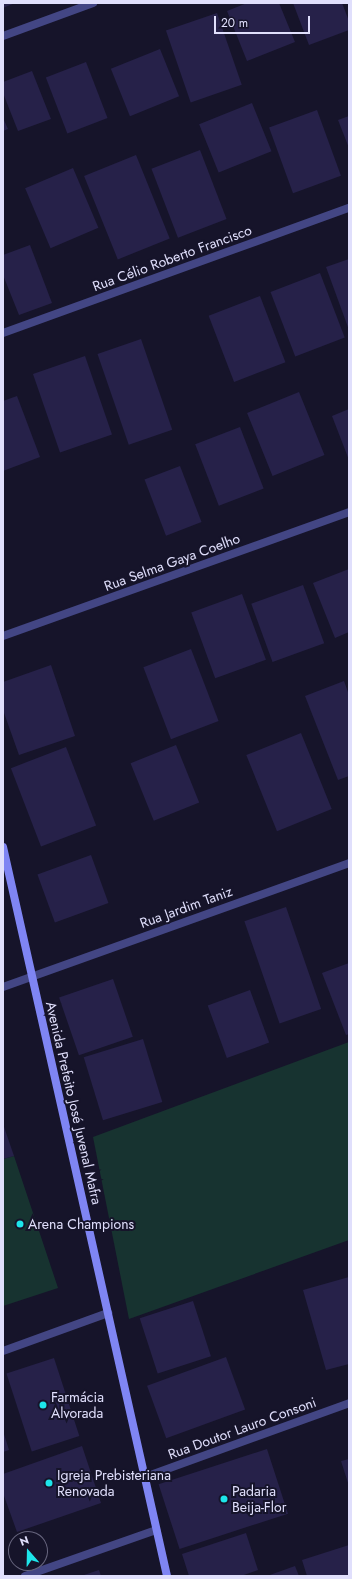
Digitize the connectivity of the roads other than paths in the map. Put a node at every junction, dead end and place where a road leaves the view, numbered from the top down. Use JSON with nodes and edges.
{"nodes":[{"id":1,"x":93,"y":3,"type":"edge"},
{"id":2,"x":3,"y":36,"type":"edge"},
{"id":3,"x":349,"y":208,"type":"edge"},
{"id":4,"x":3,"y":333,"type":"edge"},
{"id":5,"x":349,"y":512,"type":"edge"},
{"id":6,"x":3,"y":636,"type":"edge"},
{"id":7,"x":3,"y":847,"type":"edge"},
{"id":8,"x":349,"y":863,"type":"edge"},
{"id":9,"x":32,"y":977,"type":"junction"},
{"id":10,"x":3,"y":987,"type":"edge"},
{"id":11,"x":108,"y":1313,"type":"junction"},
{"id":12,"x":3,"y":1350,"type":"edge"},
{"id":13,"x":349,"y":1403,"type":"edge"},
{"id":14,"x":145,"y":1477,"type":"junction"},
{"id":15,"x":156,"y":1530,"type":"junction"},
{"id":16,"x":24,"y":1576,"type":"edge"},
{"id":17,"x":167,"y":1576,"type":"edge"}],
"edges":[{"from":1,"to":2,"type":"street"},
{"from":3,"to":4,"type":"street","name":"Rua Célio Roberto Francisco"},
{"from":5,"to":6,"type":"street","name":"Rua Selma Gaya Coelho"},
{"from":7,"to":9,"type":"main road","name":"Avenida Prefeito José Juvenal Mafra"},
{"from":8,"to":9,"type":"street","name":"Rua Jardim Taniz"},
{"from":9,"to":10,"type":"street","name":"Rua Jardim Taniz"},
{"from":9,"to":11,"type":"main road","name":"Avenida Prefeito José Juvenal Mafra"},
{"from":11,"to":12,"type":"street"},
{"from":11,"to":14,"type":"main road","name":"Avenida Prefeito José Juvenal Mafra"},
{"from":13,"to":14,"type":"street","name":"Rua Doutor Lauro Consoni"},
{"from":14,"to":15,"type":"main road","name":"Avenida Prefeito José Juvenal Mafra"},
{"from":15,"to":16,"type":"street"},
{"from":15,"to":17,"type":"main road","name":"Avenida Prefeito José Juvenal Mafra"}]}
